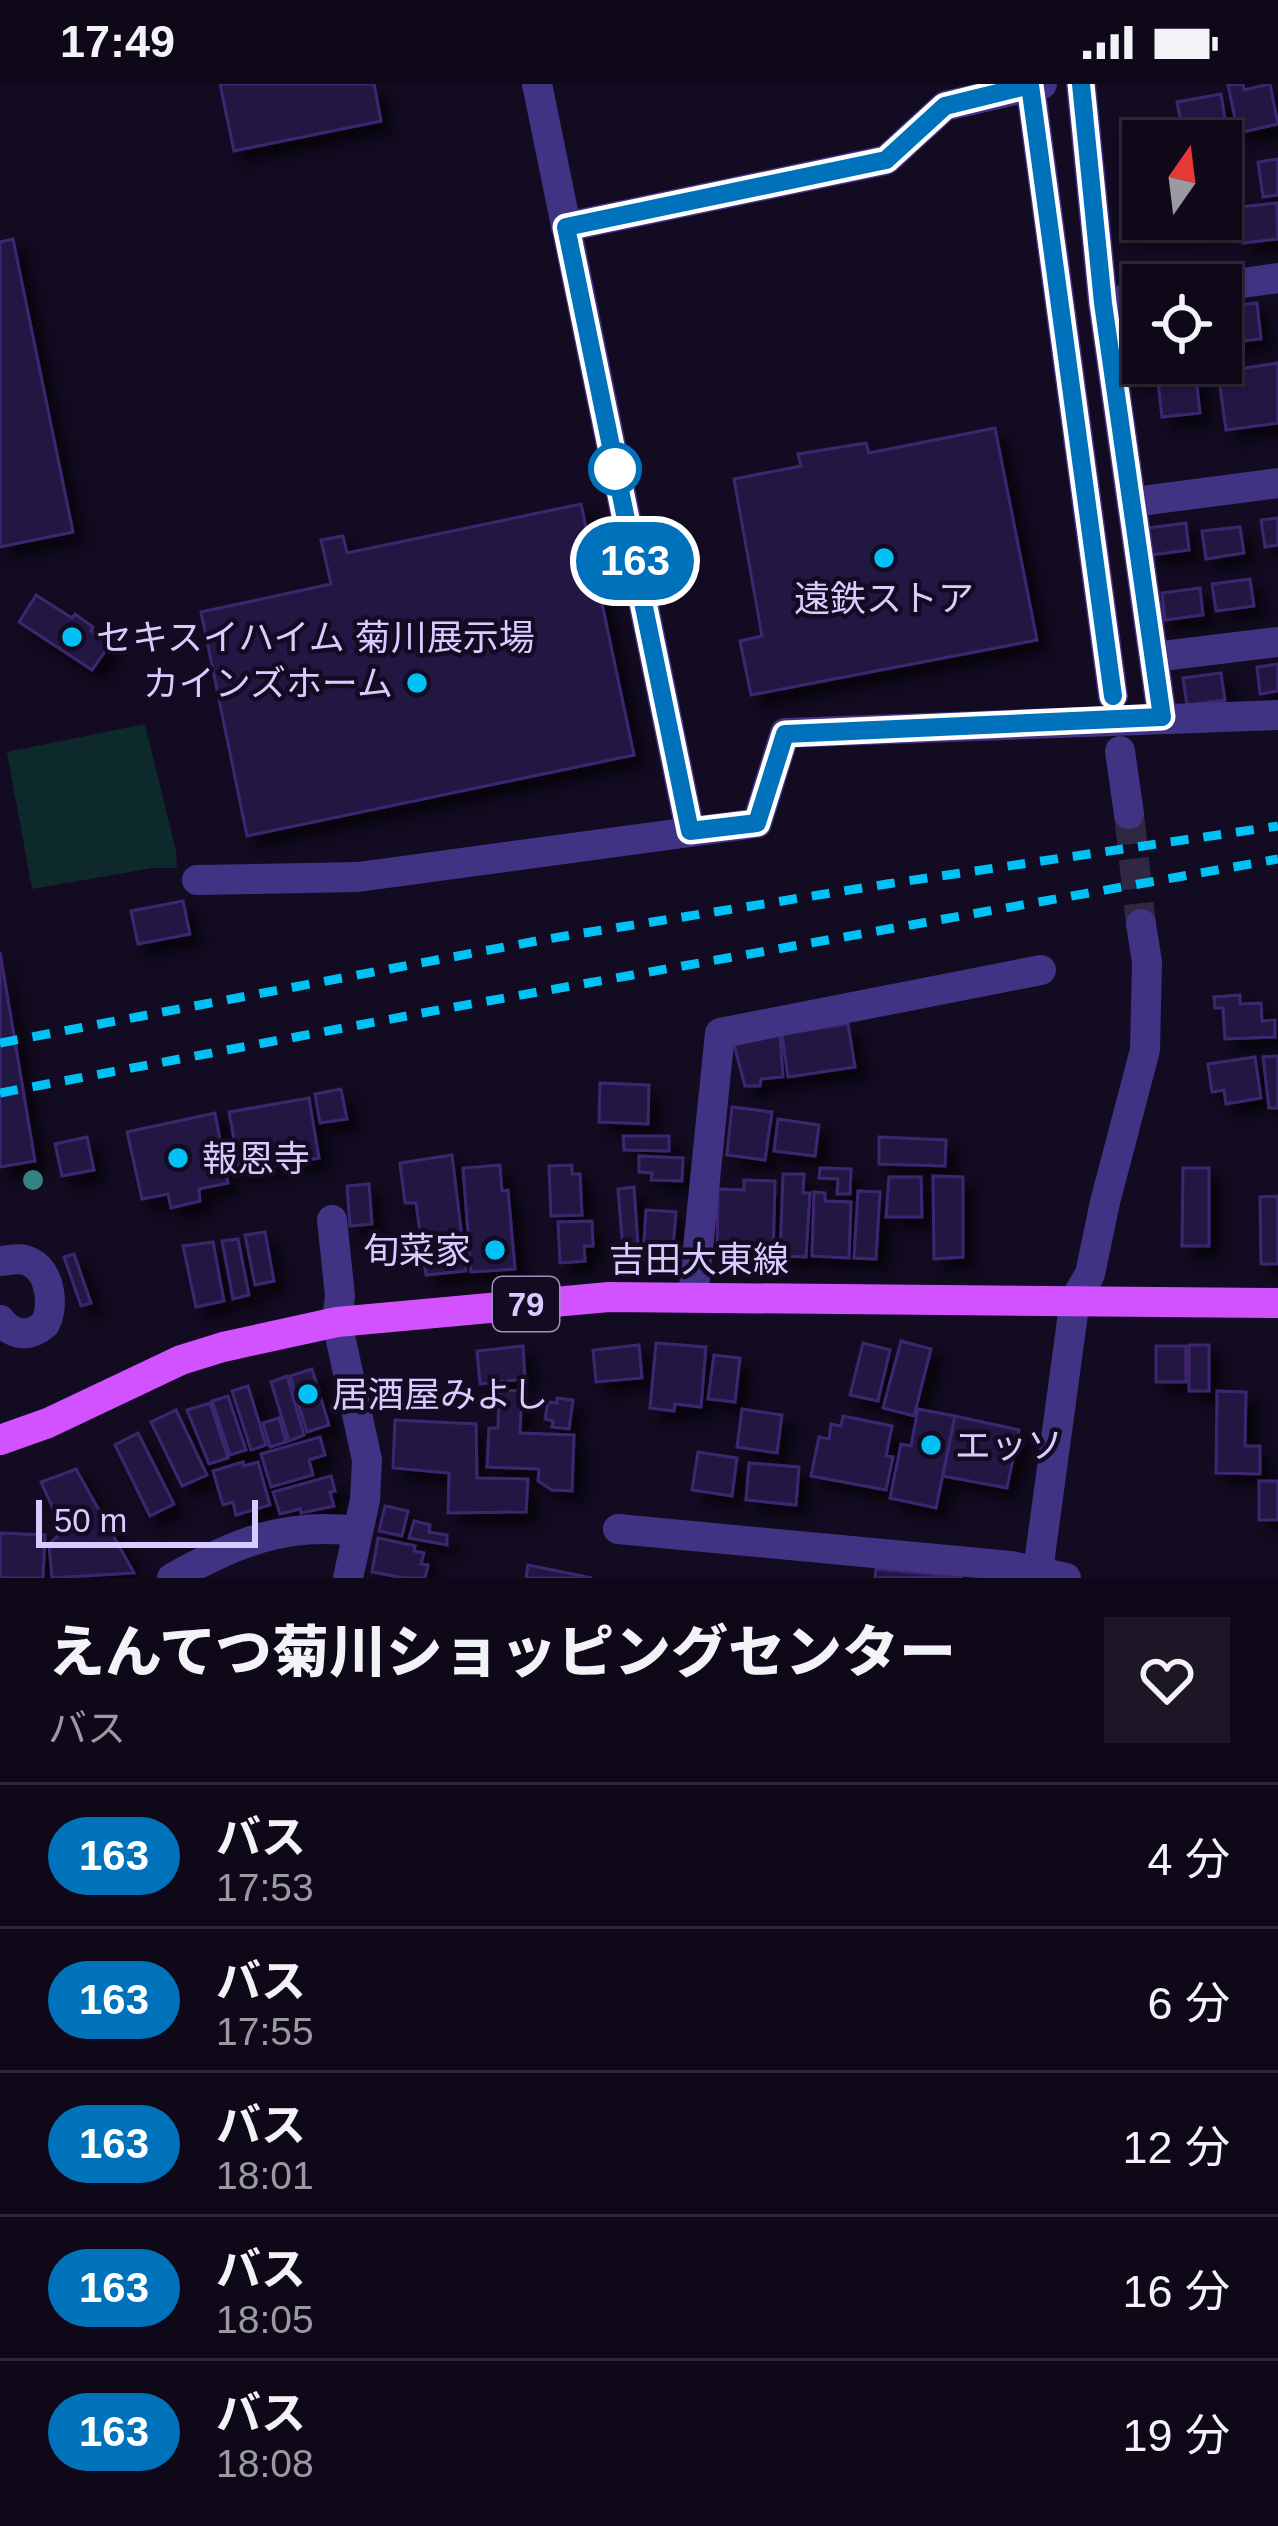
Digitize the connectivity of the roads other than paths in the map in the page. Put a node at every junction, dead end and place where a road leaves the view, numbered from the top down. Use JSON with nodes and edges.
{"nodes":[{"id":1,"x":537,"y":84,"type":"edge"},
{"id":2,"x":1030,"y":84,"type":"edge"},
{"id":3,"x":1042,"y":84,"type":"edge"},
{"id":4,"x":1081,"y":84,"type":"edge"},
{"id":5,"x":566,"y":227,"type":"junction"},
{"id":6,"x":1278,"y":278,"type":"edge"},
{"id":7,"x":1242,"y":283,"type":"edge"},
{"id":8,"x":1122,"y":300,"type":"edge"},
{"id":9,"x":1103,"y":303,"type":"junction"},
{"id":10,"x":1278,"y":483,"type":"edge"},
{"id":11,"x":1133,"y":502,"type":"junction"},
{"id":12,"x":1278,"y":642,"type":"edge"},
{"id":13,"x":1154,"y":657,"type":"junction"},
{"id":14,"x":1113,"y":696,"type":"dead end"},
{"id":15,"x":1278,"y":715,"type":"edge"},
{"id":16,"x":1162,"y":717,"type":"junction"},
{"id":17,"x":1120,"y":751,"type":"dead end"},
{"id":18,"x":1129,"y":814,"type":"tunnel mouth"},
{"id":19,"x":690,"y":831,"type":"junction"},
{"id":20,"x":197,"y":880,"type":"dead end"},
{"id":21,"x":1142,"y":924,"type":"tunnel mouth"},
{"id":22,"x":1041,"y":970,"type":"dead end"},
{"id":23,"x":332,"y":1220,"type":"dead end"},
{"id":24,"x":0,"y":1261,"type":"edge"},
{"id":25,"x":693,"y":1297,"type":"junction"},
{"id":26,"x":1076,"y":1299,"type":"junction"},
{"id":27,"x":1278,"y":1303,"type":"edge"},
{"id":28,"x":0,"y":1320,"type":"edge"},
{"id":29,"x":337,"y":1322,"type":"junction"},
{"id":30,"x":0,"y":1440,"type":"edge"},
{"id":31,"x":618,"y":1529,"type":"dead end"},
{"id":32,"x":358,"y":1531,"type":"junction"},
{"id":33,"x":1047,"y":1576,"type":"edge"},
{"id":34,"x":172,"y":1578,"type":"edge"},
{"id":35,"x":348,"y":1578,"type":"edge"}],
"edges":[{"from":1,"to":5,"type":"street"},
{"from":2,"to":3,"type":"street"},
{"from":2,"to":5,"type":"street"},
{"from":2,"to":14,"type":"street"},
{"from":4,"to":9,"type":"street"},
{"from":5,"to":19,"type":"street"},
{"from":6,"to":7,"type":"street"},
{"from":8,"to":9,"type":"street"},
{"from":9,"to":11,"type":"street"},
{"from":10,"to":11,"type":"street"},
{"from":11,"to":13,"type":"street"},
{"from":12,"to":13,"type":"street"},
{"from":13,"to":16,"type":"street"},
{"from":15,"to":16,"type":"street"},
{"from":16,"to":19,"type":"street"},
{"from":17,"to":18,"type":"street"},
{"from":19,"to":20,"type":"street"},
{"from":21,"to":26,"type":"street"},
{"from":22,"to":25,"type":"street"},
{"from":23,"to":29,"type":"street"},
{"from":24,"to":28,"type":"street"},
{"from":25,"to":26,"type":"main road","name":"吉田大東線","number":"79"},
{"from":25,"to":29,"type":"main road","name":"吉田大東線","number":"79"},
{"from":26,"to":27,"type":"main road","name":"吉田大東線","number":"79"},
{"from":26,"to":33,"type":"street"},
{"from":29,"to":30,"type":"main road","name":"吉田大東線","number":"79"},
{"from":29,"to":32,"type":"street"},
{"from":31,"to":33,"type":"street"},
{"from":32,"to":34,"type":"street"},
{"from":32,"to":35,"type":"street"}]}
